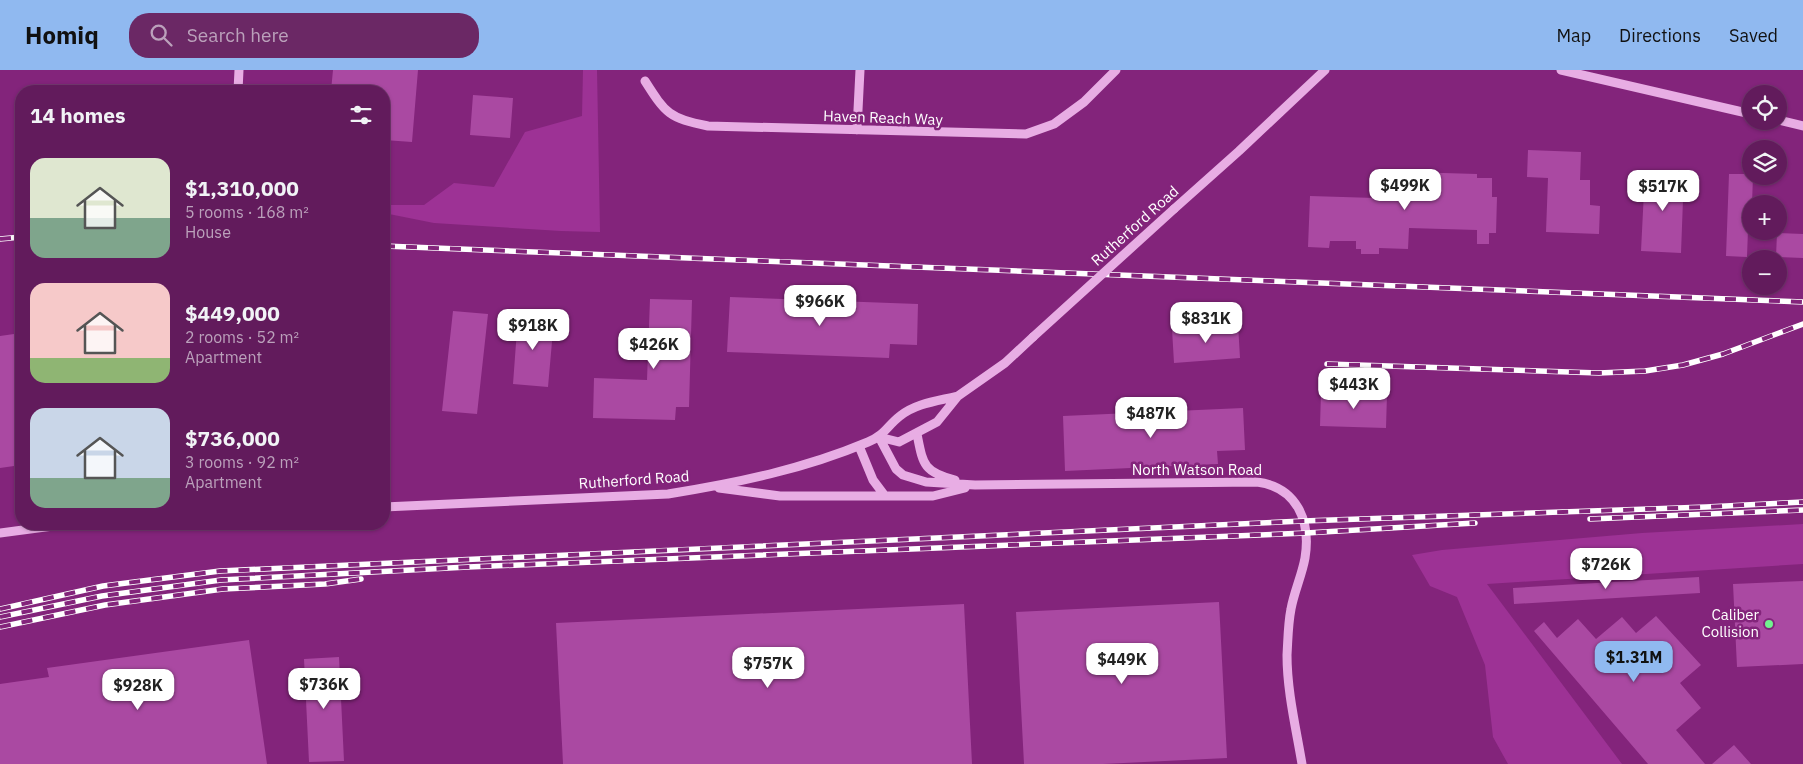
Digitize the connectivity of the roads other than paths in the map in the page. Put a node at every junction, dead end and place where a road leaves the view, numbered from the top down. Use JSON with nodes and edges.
{"nodes":[{"id":1,"x":239,"y":70,"type":"edge"},
{"id":2,"x":860,"y":70,"type":"edge"},
{"id":3,"x":1116,"y":70,"type":"edge"},
{"id":4,"x":1325,"y":70,"type":"edge"},
{"id":5,"x":1560,"y":70,"type":"edge"},
{"id":6,"x":645,"y":82,"type":"dead end"},
{"id":7,"x":238,"y":85,"type":"edge"},
{"id":8,"x":1742,"y":112,"type":"edge"},
{"id":9,"x":1787,"y":122,"type":"edge"},
{"id":10,"x":1803,"y":126,"type":"edge"},
{"id":11,"x":857,"y":130,"type":"junction"},
{"id":12,"x":958,"y":396,"type":"junction"},
{"id":13,"x":916,"y":434,"type":"junction"},
{"id":14,"x":880,"y":437,"type":"junction"},
{"id":15,"x":859,"y":446,"type":"junction"},
{"id":16,"x":975,"y":485,"type":"junction"},
{"id":17,"x":712,"y":487,"type":"junction"},
{"id":18,"x":885,"y":496,"type":"junction"},
{"id":19,"x":390,"y":507,"type":"edge"},
{"id":20,"x":17,"y":530,"type":"edge"},
{"id":21,"x":0,"y":532,"type":"edge"},
{"id":22,"x":1302,"y":764,"type":"edge"}],
"edges":[{"from":1,"to":7,"type":"street"},
{"from":2,"to":11,"type":"street"},
{"from":3,"to":11,"type":"street","name":"Haven Reach Way"},
{"from":4,"to":12,"type":"street","name":"Rutherford Road","bridge":true},
{"from":5,"to":8,"type":"street"},
{"from":6,"to":11,"type":"street","name":"Haven Reach Way"},
{"from":9,"to":10,"type":"street"},
{"from":12,"to":13,"type":"street","name":"Rutherford Road"},
{"from":12,"to":14,"type":"street","name":"Rutherford Road"},
{"from":13,"to":14,"type":"street","name":"Rutherford Road"},
{"from":13,"to":16,"type":"street","name":"North Watson Road"},
{"from":14,"to":15,"type":"street","name":"Rutherford Road"},
{"from":14,"to":16,"type":"street","name":"North Watson Road"},
{"from":15,"to":17,"type":"street","name":"Rutherford Road"},
{"from":15,"to":18,"type":"street"},
{"from":16,"to":18,"type":"street","name":"North Watson Road"},
{"from":16,"to":22,"type":"street","name":"North Watson Road"},
{"from":17,"to":18,"type":"street","name":"North Watson Road"},
{"from":17,"to":19,"type":"street","name":"Rutherford Road"},
{"from":20,"to":21,"type":"street"}]}
